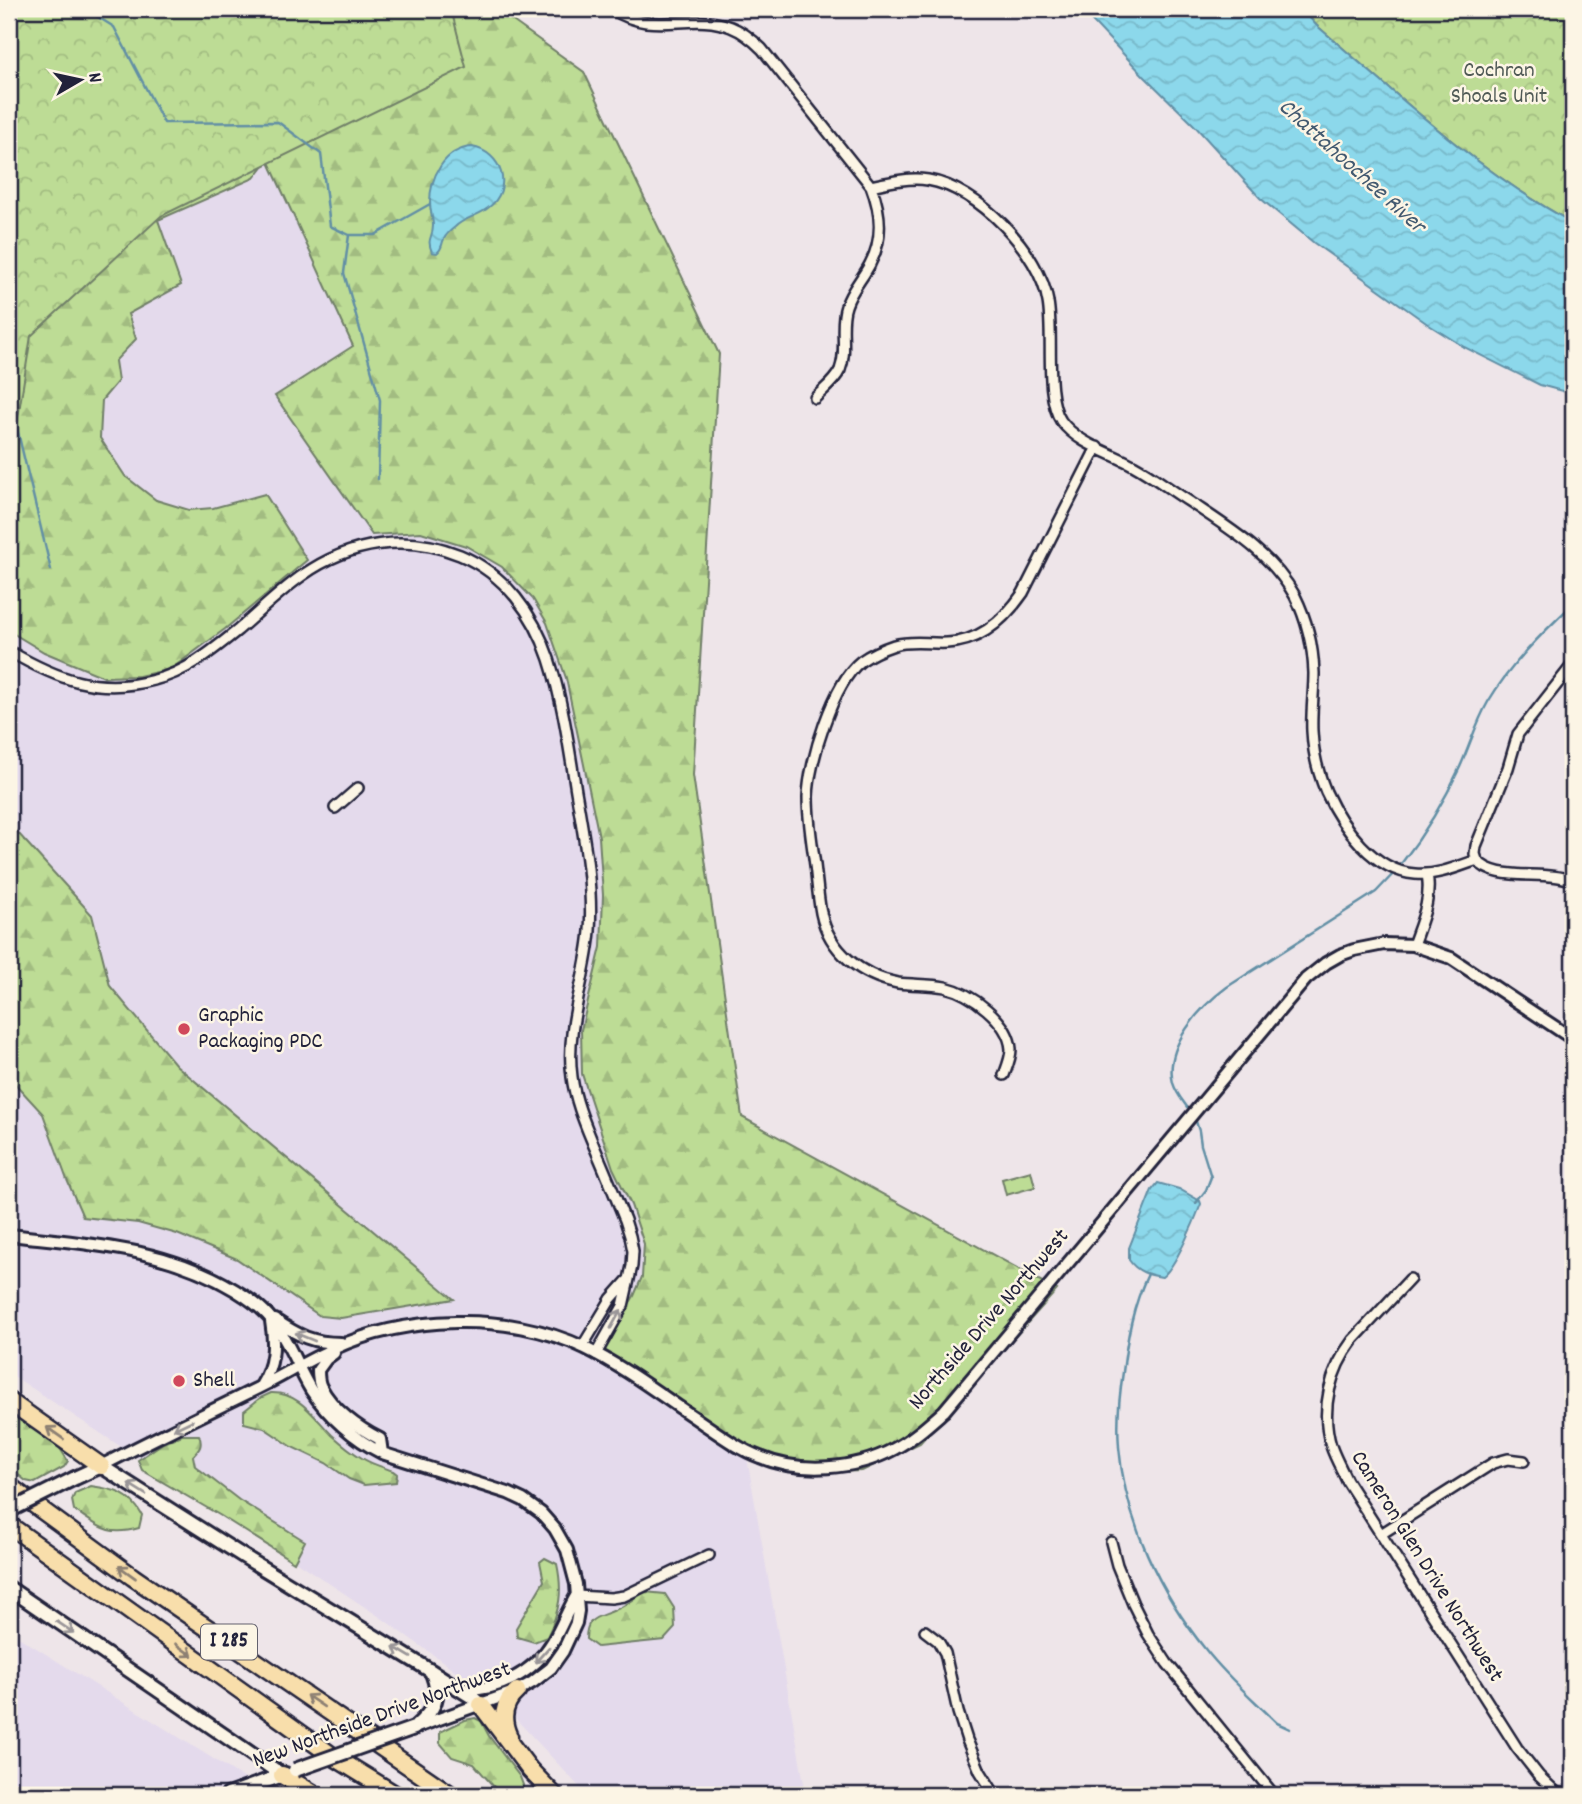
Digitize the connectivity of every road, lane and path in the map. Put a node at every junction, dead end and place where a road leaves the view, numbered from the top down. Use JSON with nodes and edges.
{"nodes":[{"id":1,"x":612,"y":9,"type":"edge"},
{"id":2,"x":871,"y":186,"type":"junction"},
{"id":3,"x":815,"y":398,"type":"dead end"},
{"id":4,"x":1097,"y":447,"type":"junction"},
{"id":5,"x":9,"y":651,"type":"edge"},
{"id":6,"x":1573,"y":664,"type":"edge"},
{"id":7,"x":358,"y":788,"type":"dead end"},
{"id":8,"x":335,"y":808,"type":"dead end"},
{"id":9,"x":1477,"y":860,"type":"junction"},
{"id":10,"x":1427,"y":874,"type":"junction"},
{"id":11,"x":1573,"y":881,"type":"edge"},
{"id":12,"x":1413,"y":945,"type":"junction"},
{"id":13,"x":1573,"y":1039,"type":"edge"},
{"id":14,"x":1004,"y":1075,"type":"dead end"},
{"id":15,"x":9,"y":1235,"type":"edge"},
{"id":16,"x":1410,"y":1279,"type":"dead end"},
{"id":17,"x":628,"y":1280,"type":"junction"},
{"id":18,"x":270,"y":1317,"type":"junction"},
{"id":19,"x":347,"y":1343,"type":"junction"},
{"id":20,"x":582,"y":1347,"type":"junction"},
{"id":21,"x":596,"y":1354,"type":"junction"},
{"id":22,"x":299,"y":1367,"type":"junction"},
{"id":23,"x":260,"y":1388,"type":"junction"},
{"id":24,"x":9,"y":1401,"type":"edge"},
{"id":25,"x":382,"y":1453,"type":"junction"},
{"id":26,"x":1524,"y":1461,"type":"dead end"},
{"id":27,"x":101,"y":1465,"type":"junction"},
{"id":28,"x":9,"y":1486,"type":"edge"},
{"id":29,"x":9,"y":1511,"type":"edge"},
{"id":30,"x":9,"y":1525,"type":"edge"},
{"id":31,"x":1381,"y":1534,"type":"junction"},
{"id":32,"x":1111,"y":1542,"type":"dead end"},
{"id":33,"x":709,"y":1555,"type":"dead end"},
{"id":34,"x":9,"y":1588,"type":"edge"},
{"id":35,"x":576,"y":1596,"type":"junction"},
{"id":36,"x":925,"y":1631,"type":"dead end"},
{"id":37,"x":431,"y":1671,"type":"junction"},
{"id":38,"x":459,"y":1689,"type":"junction"},
{"id":39,"x":517,"y":1691,"type":"junction"},
{"id":40,"x":481,"y":1705,"type":"junction"},
{"id":41,"x":414,"y":1728,"type":"junction"},
{"id":42,"x":516,"y":1752,"type":"junction"},
{"id":43,"x":289,"y":1773,"type":"junction"},
{"id":44,"x":228,"y":1795,"type":"edge"},
{"id":45,"x":316,"y":1795,"type":"edge"},
{"id":46,"x":396,"y":1795,"type":"edge"},
{"id":47,"x":452,"y":1795,"type":"edge"},
{"id":48,"x":554,"y":1795,"type":"edge"},
{"id":49,"x":995,"y":1795,"type":"edge"},
{"id":50,"x":1274,"y":1795,"type":"edge"},
{"id":51,"x":1559,"y":1795,"type":"edge"}],
"edges":[{"from":1,"to":2,"type":"street"},
{"from":2,"to":3,"type":"street"},
{"from":2,"to":4,"type":"street"},
{"from":4,"to":10,"type":"street"},
{"from":4,"to":14,"type":"street"},
{"from":5,"to":17,"type":"street"},
{"from":6,"to":9,"type":"street"},
{"from":7,"to":8,"type":"street"},
{"from":9,"to":10,"type":"street"},
{"from":9,"to":11,"type":"street"},
{"from":10,"to":12,"type":"street"},
{"from":12,"to":13,"type":"street","name":"Northside Drive Northwest"},
{"from":12,"to":21,"type":"street","name":"Northside Drive Northwest"},
{"from":15,"to":18,"type":"street"},
{"from":16,"to":31,"type":"street","name":"Cameron Glen Drive Northwest"},
{"from":17,"to":20,"type":"street"},
{"from":21,"to":17,"type":"street","one_way":true},
{"from":19,"to":18,"type":"street","one_way":true},
{"from":18,"to":22,"type":"street","name":"New Northside Drive Northwest"},
{"from":18,"to":23,"type":"street"},
{"from":19,"to":20,"type":"street","name":"Northside Drive Northwest"},
{"from":19,"to":22,"type":"street","name":"Northside Drive Northwest"},
{"from":19,"to":25,"type":"street"},
{"from":20,"to":21,"type":"street","name":"Northside Drive Northwest"},
{"from":22,"to":23,"type":"street","name":"Northside Drive Northwest"},
{"from":22,"to":25,"type":"street","name":"New Northside Drive Northwest"},
{"from":23,"to":27,"type":"street","name":"Northside Drive Northwest","one_way":true},
{"from":27,"to":24,"type":"highway","one_way":true},
{"from":25,"to":35,"type":"street","name":"New Northside Drive Northwest"},
{"from":26,"to":31,"type":"street"},
{"from":27,"to":29,"type":"main road","name":"Northside Drive Northwest","bridge":true},
{"from":37,"to":27,"type":"main road","one_way":true},
{"from":47,"to":28,"type":"highway","number":"I 285","one_way":true},
{"from":30,"to":46,"type":"highway","number":"I 285","one_way":true},
{"from":31,"to":51,"type":"street","name":"Cameron Glen Drive Northwest"},
{"from":32,"to":50,"type":"street"},
{"from":33,"to":35,"type":"street"},
{"from":34,"to":43,"type":"main road","one_way":true},
{"from":35,"to":38,"type":"street","name":"New Northside Drive Northwest","one_way":true},
{"from":35,"to":39,"type":"street","name":"New Northside Drive Northwest"},
{"from":36,"to":49,"type":"street"},
{"from":37,"to":38,"type":"main road"},
{"from":37,"to":41,"type":"main road"},
{"from":38,"to":40,"type":"main road"},
{"from":39,"to":40,"type":"street","name":"New Northside Drive Northwest"},
{"from":39,"to":42,"type":"highway"},
{"from":40,"to":41,"type":"street","name":"New Northside Drive Northwest"},
{"from":40,"to":42,"type":"highway"},
{"from":41,"to":43,"type":"main road","name":"New Northside Drive Northwest","bridge":true},
{"from":42,"to":48,"type":"highway"},
{"from":43,"to":44,"type":"main road","name":"New Northside Drive Northwest"},
{"from":43,"to":45,"type":"highway"}]}
